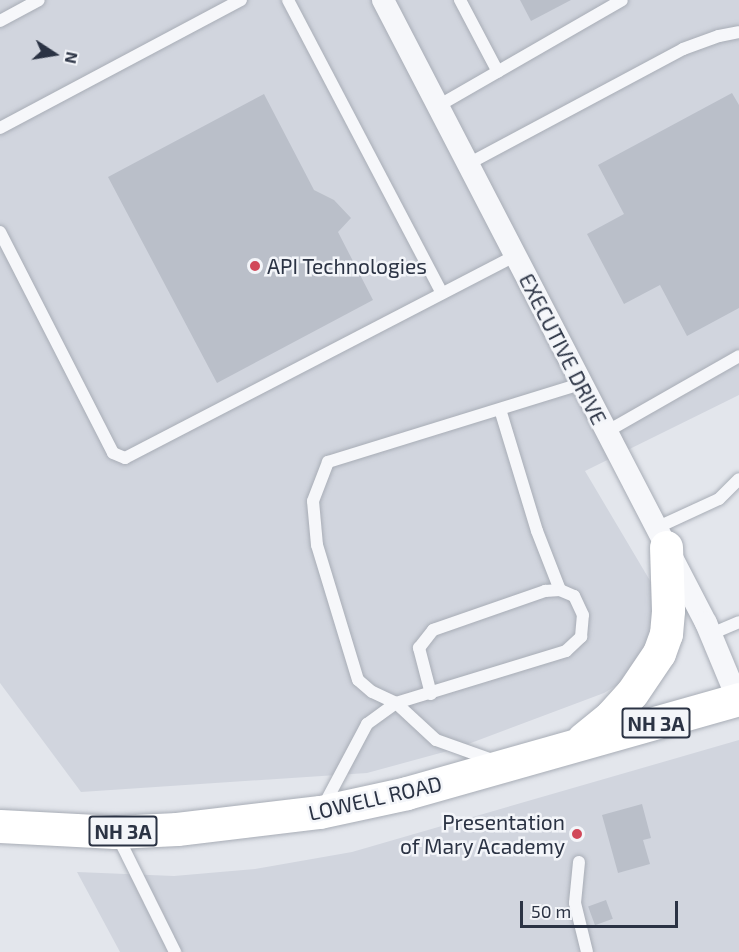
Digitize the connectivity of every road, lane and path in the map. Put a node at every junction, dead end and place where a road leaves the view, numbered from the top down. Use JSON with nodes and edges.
{"nodes":[{"id":1,"x":39,"y":0,"type":"edge"},
{"id":2,"x":241,"y":0,"type":"edge"},
{"id":3,"x":288,"y":0,"type":"edge"},
{"id":4,"x":383,"y":0,"type":"edge"},
{"id":5,"x":460,"y":0,"type":"edge"},
{"id":6,"x":622,"y":0,"type":"edge"},
{"id":7,"x":0,"y":21,"type":"edge"},
{"id":8,"x":739,"y":32,"type":"edge"},
{"id":9,"x":498,"y":72,"type":"junction"},
{"id":10,"x":438,"y":106,"type":"junction"},
{"id":11,"x":0,"y":128,"type":"edge"},
{"id":12,"x":468,"y":164,"type":"junction"},
{"id":13,"x":0,"y":232,"type":"edge"},
{"id":14,"x":515,"y":256,"type":"junction"},
{"id":15,"x":442,"y":294,"type":"junction"},
{"id":16,"x":739,"y":356,"type":"edge"},
{"id":17,"x":580,"y":384,"type":"junction"},
{"id":18,"x":500,"y":409,"type":"junction"},
{"id":19,"x":606,"y":432,"type":"junction"},
{"id":20,"x":739,"y":479,"type":"edge"},
{"id":21,"x":661,"y":538,"type":"junction"},
{"id":22,"x":560,"y":590,"type":"junction"},
{"id":23,"x":739,"y":622,"type":"edge"},
{"id":24,"x":711,"y":634,"type":"junction"},
{"id":25,"x":431,"y":694,"type":"junction"},
{"id":26,"x":739,"y":701,"type":"edge"},
{"id":27,"x":396,"y":704,"type":"junction"},
{"id":28,"x":574,"y":747,"type":"junction"},
{"id":29,"x":507,"y":765,"type":"junction"},
{"id":30,"x":320,"y":812,"type":"junction"},
{"id":31,"x":0,"y":825,"type":"edge"},
{"id":32,"x":115,"y":832,"type":"junction"},
{"id":33,"x":579,"y":862,"type":"dead end"},
{"id":34,"x":175,"y":952,"type":"edge"},
{"id":35,"x":587,"y":952,"type":"edge"}],
"edges":[{"from":1,"to":7,"type":"lane"},
{"from":2,"to":11,"type":"lane"},
{"from":3,"to":15,"type":"lane"},
{"from":4,"to":10,"type":"street","name":"EXECUTIVE DRIVE"},
{"from":5,"to":9,"type":"lane"},
{"from":6,"to":9,"type":"lane"},
{"from":8,"to":12,"type":"lane"},
{"from":9,"to":10,"type":"lane"},
{"from":10,"to":12,"type":"street","name":"EXECUTIVE DRIVE"},
{"from":12,"to":14,"type":"street","name":"EXECUTIVE DRIVE"},
{"from":13,"to":15,"type":"lane"},
{"from":14,"to":15,"type":"lane"},
{"from":14,"to":17,"type":"street","name":"EXECUTIVE DRIVE"},
{"from":16,"to":19,"type":"lane"},
{"from":17,"to":18,"type":"lane"},
{"from":17,"to":19,"type":"street","name":"EXECUTIVE DRIVE"},
{"from":18,"to":22,"type":"lane"},
{"from":18,"to":27,"type":"lane"},
{"from":19,"to":21,"type":"street","name":"EXECUTIVE DRIVE"},
{"from":20,"to":21,"type":"lane"},
{"from":21,"to":24,"type":"street","name":"EXECUTIVE DRIVE"},
{"from":21,"to":28,"type":"main road"},
{"from":22,"to":25,"type":"lane"},
{"from":22,"to":25,"type":"lane"},
{"from":23,"to":24,"type":"lane"},
{"from":24,"to":26,"type":"street","name":"EXECUTIVE DRIVE"},
{"from":25,"to":27,"type":"lane"},
{"from":26,"to":28,"type":"main road","name":"LOWELL ROAD","number":"NH 3A"},
{"from":27,"to":29,"type":"lane"},
{"from":27,"to":30,"type":"lane"},
{"from":28,"to":29,"type":"main road","name":"LOWELL ROAD","number":"NH 3A"},
{"from":29,"to":30,"type":"main road","name":"LOWELL ROAD","number":"NH 3A"},
{"from":30,"to":32,"type":"main road","name":"LOWELL ROAD","number":"NH 3A"},
{"from":31,"to":32,"type":"main road","name":"LOWELL ROAD","number":"NH 3A"},
{"from":32,"to":34,"type":"lane"},
{"from":33,"to":35,"type":"lane"}]}
